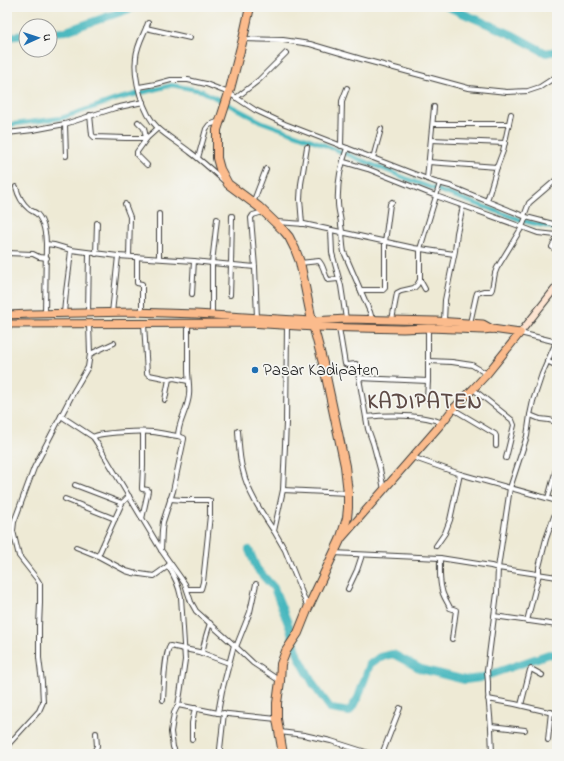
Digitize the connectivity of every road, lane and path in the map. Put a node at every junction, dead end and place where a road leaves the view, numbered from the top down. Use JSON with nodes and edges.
{"nodes":[{"id":1,"x":250,"y":7,"type":"edge"},
{"id":2,"x":148,"y":23,"type":"dead end"},
{"id":3,"x":146,"y":28,"type":"junction"},
{"id":4,"x":190,"y":38,"type":"dead end"},
{"id":5,"x":243,"y":39,"type":"junction"},
{"id":6,"x":286,"y":53,"type":"dead end"},
{"id":7,"x":557,"y":76,"type":"edge"},
{"id":8,"x":139,"y":88,"type":"junction"},
{"id":9,"x":347,"y":88,"type":"dead end"},
{"id":10,"x":228,"y":95,"type":"junction"},
{"id":11,"x":236,"y":98,"type":"junction"},
{"id":12,"x":142,"y":100,"type":"junction"},
{"id":13,"x":434,"y":107,"type":"dead end"},
{"id":14,"x":511,"y":114,"type":"dead end"},
{"id":15,"x":90,"y":115,"type":"junction"},
{"id":16,"x":221,"y":117,"type":"junction"},
{"id":17,"x":138,"y":122,"type":"dead end"},
{"id":18,"x":65,"y":124,"type":"junction"},
{"id":19,"x":433,"y":124,"type":"junction"},
{"id":20,"x":509,"y":124,"type":"junction"},
{"id":21,"x":158,"y":128,"type":"junction"},
{"id":22,"x":381,"y":129,"type":"dead end"},
{"id":23,"x":7,"y":133,"type":"edge"},
{"id":24,"x":147,"y":138,"type":"junction"},
{"id":25,"x":431,"y":140,"type":"junction"},
{"id":26,"x":505,"y":143,"type":"junction"},
{"id":27,"x":341,"y":146,"type":"junction"},
{"id":28,"x":307,"y":147,"type":"dead end"},
{"id":29,"x":347,"y":149,"type":"junction"},
{"id":30,"x":66,"y":156,"type":"dead end"},
{"id":31,"x":198,"y":158,"type":"junction"},
{"id":32,"x":373,"y":158,"type":"junction"},
{"id":33,"x":344,"y":161,"type":"junction"},
{"id":34,"x":428,"y":162,"type":"junction"},
{"id":35,"x":147,"y":165,"type":"dead end"},
{"id":36,"x":497,"y":167,"type":"junction"},
{"id":37,"x":266,"y":169,"type":"dead end"},
{"id":38,"x":427,"y":179,"type":"junction"},
{"id":39,"x":557,"y":179,"type":"edge"},
{"id":40,"x":228,"y":184,"type":"junction"},
{"id":41,"x":440,"y":184,"type":"junction"},
{"id":42,"x":16,"y":187,"type":"dead end"},
{"id":43,"x":436,"y":195,"type":"junction"},
{"id":44,"x":488,"y":201,"type":"junction"},
{"id":45,"x":392,"y":202,"type":"dead end"},
{"id":46,"x":253,"y":203,"type":"junction"},
{"id":47,"x":125,"y":204,"type":"dead end"},
{"id":48,"x":463,"y":206,"type":"junction"},
{"id":49,"x":264,"y":212,"type":"junction"},
{"id":50,"x":159,"y":214,"type":"dead end"},
{"id":51,"x":232,"y":216,"type":"dead end"},
{"id":52,"x":525,"y":217,"type":"junction"},
{"id":53,"x":217,"y":219,"type":"dead end"},
{"id":54,"x":275,"y":222,"type":"junction"},
{"id":55,"x":97,"y":223,"type":"dead end"},
{"id":56,"x":302,"y":224,"type":"junction"},
{"id":57,"x":557,"y":224,"type":"edge"},
{"id":58,"x":522,"y":226,"type":"junction"},
{"id":59,"x":331,"y":230,"type":"junction"},
{"id":60,"x":342,"y":233,"type":"junction"},
{"id":61,"x":385,"y":242,"type":"junction"},
{"id":62,"x":46,"y":244,"type":"junction"},
{"id":63,"x":420,"y":249,"type":"junction"},
{"id":64,"x":71,"y":250,"type":"junction"},
{"id":65,"x":557,"y":251,"type":"edge"},
{"id":66,"x":7,"y":253,"type":"edge"},
{"id":67,"x":89,"y":253,"type":"junction"},
{"id":68,"x":96,"y":254,"type":"junction"},
{"id":69,"x":454,"y":254,"type":"junction"},
{"id":70,"x":118,"y":256,"type":"junction"},
{"id":71,"x":129,"y":256,"type":"junction"},
{"id":72,"x":137,"y":257,"type":"junction"},
{"id":73,"x":47,"y":258,"type":"junction"},
{"id":74,"x":159,"y":258,"type":"junction"},
{"id":75,"x":194,"y":261,"type":"junction"},
{"id":76,"x":212,"y":263,"type":"junction"},
{"id":77,"x":300,"y":263,"type":"junction"},
{"id":78,"x":231,"y":265,"type":"junction"},
{"id":79,"x":255,"y":267,"type":"junction"},
{"id":80,"x":338,"y":278,"type":"junction"},
{"id":81,"x":420,"y":280,"type":"junction"},
{"id":82,"x":557,"y":286,"type":"edge"},
{"id":83,"x":425,"y":289,"type":"dead end"},
{"id":84,"x":360,"y":290,"type":"junction"},
{"id":85,"x":192,"y":294,"type":"dead end"},
{"id":86,"x":230,"y":295,"type":"dead end"},
{"id":87,"x":133,"y":312,"type":"junction"},
{"id":88,"x":142,"y":312,"type":"junction"},
{"id":89,"x":64,"y":313,"type":"junction"},
{"id":90,"x":92,"y":313,"type":"junction"},
{"id":91,"x":112,"y":313,"type":"junction"},
{"id":92,"x":31,"y":314,"type":"junction"},
{"id":93,"x":45,"y":314,"type":"junction"},
{"id":94,"x":7,"y":315,"type":"edge"},
{"id":95,"x":212,"y":315,"type":"junction"},
{"id":96,"x":257,"y":318,"type":"junction"},
{"id":97,"x":346,"y":319,"type":"junction"},
{"id":98,"x":372,"y":319,"type":"junction"},
{"id":99,"x":392,"y":320,"type":"junction"},
{"id":100,"x":444,"y":321,"type":"junction"},
{"id":101,"x":31,"y":323,"type":"junction"},
{"id":102,"x":470,"y":323,"type":"junction"},
{"id":103,"x":7,"y":324,"type":"edge"},
{"id":104,"x":92,"y":324,"type":"junction"},
{"id":105,"x":133,"y":324,"type":"junction"},
{"id":106,"x":144,"y":324,"type":"junction"},
{"id":107,"x":188,"y":324,"type":"junction"},
{"id":108,"x":313,"y":324,"type":"junction"},
{"id":109,"x":287,"y":326,"type":"junction"},
{"id":110,"x":339,"y":328,"type":"junction"},
{"id":111,"x":428,"y":328,"type":"junction"},
{"id":112,"x":492,"y":329,"type":"junction"},
{"id":113,"x":520,"y":333,"type":"junction"},
{"id":114,"x":556,"y":342,"type":"edge"},
{"id":115,"x":114,"y":343,"type":"dead end"},
{"id":116,"x":90,"y":354,"type":"junction"},
{"id":117,"x":428,"y":361,"type":"junction"},
{"id":118,"x":548,"y":361,"type":"junction"},
{"id":119,"x":557,"y":366,"type":"edge"},
{"id":120,"x":487,"y":374,"type":"junction"},
{"id":121,"x":359,"y":378,"type":"junction"},
{"id":122,"x":169,"y":379,"type":"junction"},
{"id":123,"x":188,"y":380,"type":"junction"},
{"id":124,"x":428,"y":382,"type":"junction"},
{"id":125,"x":473,"y":389,"type":"junction"},
{"id":126,"x":164,"y":400,"type":"dead end"},
{"id":127,"x":427,"y":400,"type":"dead end"},
{"id":128,"x":453,"y":409,"type":"junction"},
{"id":129,"x":530,"y":415,"type":"junction"},
{"id":130,"x":63,"y":417,"type":"junction"},
{"id":131,"x":366,"y":417,"type":"junction"},
{"id":132,"x":557,"y":422,"type":"edge"},
{"id":133,"x":442,"y":423,"type":"junction"},
{"id":134,"x":238,"y":431,"type":"dead end"},
{"id":135,"x":143,"y":432,"type":"junction"},
{"id":136,"x":178,"y":436,"type":"junction"},
{"id":137,"x":93,"y":437,"type":"junction"},
{"id":138,"x":496,"y":446,"type":"dead end"},
{"id":139,"x":412,"y":457,"type":"junction"},
{"id":140,"x":506,"y":458,"type":"dead end"},
{"id":141,"x":557,"y":466,"type":"edge"},
{"id":142,"x":460,"y":474,"type":"junction"},
{"id":143,"x":75,"y":485,"type":"dead end"},
{"id":144,"x":510,"y":488,"type":"junction"},
{"id":145,"x":283,"y":490,"type":"junction"},
{"id":146,"x":384,"y":491,"type":"junction"},
{"id":147,"x":348,"y":494,"type":"junction"},
{"id":148,"x":129,"y":496,"type":"junction"},
{"id":149,"x":548,"y":498,"type":"junction"},
{"id":150,"x":65,"y":499,"type":"dead end"},
{"id":151,"x":170,"y":499,"type":"junction"},
{"id":152,"x":557,"y":501,"type":"edge"},
{"id":153,"x":122,"y":503,"type":"junction"},
{"id":154,"x":557,"y":508,"type":"edge"},
{"id":155,"x":115,"y":519,"type":"junction"},
{"id":156,"x":142,"y":519,"type":"junction"},
{"id":157,"x":274,"y":531,"type":"junction"},
{"id":158,"x":340,"y":540,"type":"junction"},
{"id":159,"x":436,"y":546,"type":"dead end"},
{"id":160,"x":76,"y":547,"type":"dead end"},
{"id":161,"x":161,"y":550,"type":"junction"},
{"id":162,"x":333,"y":553,"type":"junction"},
{"id":163,"x":362,"y":555,"type":"junction"},
{"id":164,"x":98,"y":556,"type":"junction"},
{"id":165,"x":440,"y":558,"type":"junction"},
{"id":166,"x":169,"y":564,"type":"junction"},
{"id":167,"x":498,"y":568,"type":"junction"},
{"id":168,"x":539,"y":574,"type":"junction"},
{"id":169,"x":180,"y":576,"type":"junction"},
{"id":170,"x":557,"y":577,"type":"edge"},
{"id":171,"x":177,"y":583,"type":"junction"},
{"id":172,"x":256,"y":584,"type":"dead end"},
{"id":173,"x":348,"y":588,"type":"dead end"},
{"id":174,"x":187,"y":589,"type":"junction"},
{"id":175,"x":308,"y":608,"type":"junction"},
{"id":176,"x":494,"y":616,"type":"junction"},
{"id":177,"x":527,"y":621,"type":"junction"},
{"id":178,"x":210,"y":624,"type":"junction"},
{"id":179,"x":557,"y":624,"type":"edge"},
{"id":180,"x":452,"y":639,"type":"dead end"},
{"id":181,"x":235,"y":646,"type":"junction"},
{"id":182,"x":184,"y":649,"type":"junction"},
{"id":183,"x":202,"y":653,"type":"junction"},
{"id":184,"x":230,"y":664,"type":"junction"},
{"id":185,"x":542,"y":675,"type":"dead end"},
{"id":186,"x":280,"y":681,"type":"junction"},
{"id":187,"x":488,"y":699,"type":"junction"},
{"id":188,"x":163,"y":700,"type":"dead end"},
{"id":189,"x":178,"y":704,"type":"junction"},
{"id":190,"x":521,"y":705,"type":"junction"},
{"id":191,"x":195,"y":708,"type":"junction"},
{"id":192,"x":400,"y":708,"type":"dead end"},
{"id":193,"x":551,"y":712,"type":"junction"},
{"id":194,"x":218,"y":713,"type":"junction"},
{"id":195,"x":224,"y":713,"type":"junction"},
{"id":196,"x":557,"y":714,"type":"edge"},
{"id":197,"x":277,"y":719,"type":"junction"},
{"id":198,"x":491,"y":726,"type":"junction"},
{"id":199,"x":525,"y":730,"type":"dead end"},
{"id":200,"x":280,"y":732,"type":"junction"},
{"id":201,"x":96,"y":733,"type":"dead end"},
{"id":202,"x":192,"y":739,"type":"dead end"},
{"id":203,"x":548,"y":740,"type":"dead end"},
{"id":204,"x":7,"y":746,"type":"edge"},
{"id":205,"x":7,"y":753,"type":"edge"},
{"id":206,"x":23,"y":754,"type":"edge"},
{"id":207,"x":60,"y":754,"type":"edge"},
{"id":208,"x":176,"y":754,"type":"edge"},
{"id":209,"x":220,"y":754,"type":"edge"},
{"id":210,"x":283,"y":754,"type":"edge"},
{"id":211,"x":372,"y":754,"type":"edge"},
{"id":212,"x":382,"y":754,"type":"edge"},
{"id":213,"x":492,"y":754,"type":"edge"}],
"edges":[{"from":1,"to":5,"type":"highway"},
{"from":2,"to":3,"type":"street"},
{"from":3,"to":4,"type":"street"},
{"from":3,"to":8,"type":"street"},
{"from":5,"to":7,"type":"street"},
{"from":5,"to":10,"type":"highway"},
{"from":6,"to":11,"type":"street"},
{"from":8,"to":10,"type":"street"},
{"from":8,"to":12,"type":"street"},
{"from":9,"to":27,"type":"street"},
{"from":10,"to":11,"type":"street"},
{"from":10,"to":16,"type":"highway"},
{"from":11,"to":27,"type":"street"},
{"from":12,"to":15,"type":"street"},
{"from":12,"to":21,"type":"street"},
{"from":13,"to":19,"type":"street"},
{"from":14,"to":20,"type":"street"},
{"from":15,"to":18,"type":"street"},
{"from":15,"to":24,"type":"street"},
{"from":16,"to":31,"type":"street"},
{"from":16,"to":40,"type":"highway"},
{"from":17,"to":24,"type":"street"},
{"from":18,"to":23,"type":"street"},
{"from":18,"to":30,"type":"street"},
{"from":19,"to":20,"type":"street"},
{"from":19,"to":25,"type":"street"},
{"from":20,"to":26,"type":"street"},
{"from":21,"to":24,"type":"street"},
{"from":21,"to":31,"type":"street"},
{"from":22,"to":32,"type":"street"},
{"from":24,"to":35,"type":"street"},
{"from":25,"to":26,"type":"street"},
{"from":25,"to":34,"type":"street"},
{"from":26,"to":36,"type":"street"},
{"from":27,"to":29,"type":"street"},
{"from":28,"to":56,"type":"street"},
{"from":29,"to":32,"type":"street"},
{"from":29,"to":33,"type":"street"},
{"from":31,"to":40,"type":"street"},
{"from":32,"to":38,"type":"street"},
{"from":33,"to":43,"type":"street"},
{"from":33,"to":60,"type":"street"},
{"from":34,"to":36,"type":"street"},
{"from":34,"to":38,"type":"street"},
{"from":36,"to":44,"type":"street"},
{"from":37,"to":46,"type":"street"},
{"from":38,"to":41,"type":"street"},
{"from":39,"to":52,"type":"street"},
{"from":40,"to":46,"type":"highway"},
{"from":41,"to":43,"type":"street"},
{"from":41,"to":44,"type":"street"},
{"from":42,"to":62,"type":"street"},
{"from":43,"to":48,"type":"street"},
{"from":43,"to":63,"type":"street"},
{"from":44,"to":52,"type":"street"},
{"from":45,"to":61,"type":"street"},
{"from":46,"to":49,"type":"highway"},
{"from":47,"to":71,"type":"street"},
{"from":48,"to":58,"type":"street"},
{"from":48,"to":69,"type":"street"},
{"from":49,"to":54,"type":"highway"},
{"from":49,"to":79,"type":"street"},
{"from":50,"to":74,"type":"street"},
{"from":51,"to":78,"type":"street"},
{"from":52,"to":57,"type":"street"},
{"from":52,"to":58,"type":"street"},
{"from":53,"to":76,"type":"street"},
{"from":54,"to":56,"type":"street"},
{"from":54,"to":77,"type":"highway"},
{"from":55,"to":68,"type":"street"},
{"from":56,"to":59,"type":"street"},
{"from":58,"to":65,"type":"street"},
{"from":58,"to":102,"type":"street"},
{"from":59,"to":60,"type":"street"},
{"from":59,"to":80,"type":"street"},
{"from":60,"to":61,"type":"street"},
{"from":60,"to":84,"type":"street"},
{"from":61,"to":63,"type":"street"},
{"from":61,"to":84,"type":"street"},
{"from":62,"to":64,"type":"street"},
{"from":62,"to":73,"type":"street"},
{"from":63,"to":69,"type":"street"},
{"from":63,"to":81,"type":"street"},
{"from":64,"to":67,"type":"street"},
{"from":64,"to":89,"type":"street"},
{"from":66,"to":73,"type":"street"},
{"from":67,"to":68,"type":"street"},
{"from":67,"to":90,"type":"street"},
{"from":68,"to":70,"type":"street"},
{"from":69,"to":100,"type":"street"},
{"from":70,"to":71,"type":"street"},
{"from":70,"to":91,"type":"street"},
{"from":71,"to":72,"type":"street"},
{"from":72,"to":74,"type":"street"},
{"from":72,"to":88,"type":"street"},
{"from":73,"to":93,"type":"street"},
{"from":74,"to":75,"type":"street"},
{"from":75,"to":76,"type":"street"},
{"from":75,"to":85,"type":"street"},
{"from":76,"to":78,"type":"street"},
{"from":76,"to":95,"type":"street"},
{"from":77,"to":80,"type":"street"},
{"from":77,"to":108,"type":"highway"},
{"from":78,"to":79,"type":"street"},
{"from":78,"to":86,"type":"street"},
{"from":79,"to":96,"type":"street"},
{"from":80,"to":97,"type":"street"},
{"from":81,"to":83,"type":"street"},
{"from":81,"to":99,"type":"street"},
{"from":82,"to":113,"type":"main road"},
{"from":84,"to":98,"type":"street"},
{"from":87,"to":88,"type":"main road"},
{"from":87,"to":91,"type":"main road"},
{"from":87,"to":105,"type":"main road"},
{"from":88,"to":95,"type":"main road"},
{"from":89,"to":90,"type":"main road"},
{"from":89,"to":93,"type":"main road"},
{"from":90,"to":91,"type":"main road"},
{"from":90,"to":104,"type":"main road"},
{"from":92,"to":93,"type":"main road"},
{"from":92,"to":94,"type":"main road"},
{"from":92,"to":101,"type":"main road"},
{"from":95,"to":96,"type":"main road"},
{"from":96,"to":108,"type":"main road"},
{"from":97,"to":98,"type":"main road"},
{"from":97,"to":108,"type":"main road"},
{"from":98,"to":99,"type":"main road"},
{"from":99,"to":100,"type":"main road"},
{"from":100,"to":102,"type":"main road"},
{"from":101,"to":103,"type":"main road"},
{"from":101,"to":104,"type":"main road"},
{"from":102,"to":112,"type":"main road"},
{"from":104,"to":105,"type":"main road"},
{"from":104,"to":116,"type":"street"},
{"from":105,"to":106,"type":"main road"},
{"from":106,"to":107,"type":"main road"},
{"from":106,"to":122,"type":"street"},
{"from":107,"to":109,"type":"main road"},
{"from":107,"to":123,"type":"street"},
{"from":108,"to":109,"type":"main road"},
{"from":108,"to":110,"type":"main road"},
{"from":108,"to":147,"type":"highway"},
{"from":109,"to":145,"type":"street"},
{"from":110,"to":111,"type":"main road"},
{"from":110,"to":121,"type":"street"},
{"from":111,"to":112,"type":"main road"},
{"from":111,"to":117,"type":"street"},
{"from":112,"to":113,"type":"main road"},
{"from":113,"to":114,"type":"street"},
{"from":113,"to":120,"type":"main road"},
{"from":114,"to":118,"type":"street"},
{"from":115,"to":116,"type":"street"},
{"from":116,"to":130,"type":"street"},
{"from":117,"to":120,"type":"street"},
{"from":117,"to":124,"type":"street"},
{"from":118,"to":119,"type":"street"},
{"from":118,"to":129,"type":"street"},
{"from":120,"to":125,"type":"main road"},
{"from":121,"to":124,"type":"street"},
{"from":121,"to":131,"type":"street"},
{"from":122,"to":123,"type":"street"},
{"from":122,"to":126,"type":"street"},
{"from":123,"to":136,"type":"street"},
{"from":124,"to":127,"type":"street"},
{"from":125,"to":128,"type":"main road"},
{"from":125,"to":140,"type":"street"},
{"from":128,"to":133,"type":"main road"},
{"from":128,"to":138,"type":"street"},
{"from":129,"to":132,"type":"street"},
{"from":129,"to":144,"type":"street"},
{"from":130,"to":137,"type":"street"},
{"from":130,"to":204,"type":"street"},
{"from":131,"to":133,"type":"street"},
{"from":131,"to":146,"type":"street"},
{"from":133,"to":139,"type":"main road"},
{"from":134,"to":157,"type":"street"},
{"from":135,"to":136,"type":"street"},
{"from":135,"to":137,"type":"street"},
{"from":135,"to":156,"type":"street"},
{"from":136,"to":151,"type":"street"},
{"from":137,"to":148,"type":"street"},
{"from":139,"to":142,"type":"street"},
{"from":139,"to":146,"type":"main road"},
{"from":141,"to":149,"type":"street"},
{"from":142,"to":144,"type":"street"},
{"from":142,"to":159,"type":"street"},
{"from":143,"to":153,"type":"street"},
{"from":144,"to":149,"type":"street"},
{"from":144,"to":167,"type":"street"},
{"from":145,"to":147,"type":"street"},
{"from":145,"to":157,"type":"street"},
{"from":146,"to":158,"type":"main road"},
{"from":147,"to":158,"type":"highway"},
{"from":148,"to":153,"type":"street"},
{"from":148,"to":156,"type":"street"},
{"from":149,"to":152,"type":"street"},
{"from":150,"to":155,"type":"street"},
{"from":151,"to":161,"type":"street"},
{"from":151,"to":174,"type":"street"},
{"from":153,"to":155,"type":"street"},
{"from":154,"to":168,"type":"street"},
{"from":155,"to":164,"type":"street"},
{"from":156,"to":161,"type":"street"},
{"from":157,"to":175,"type":"street"},
{"from":158,"to":162,"type":"highway"},
{"from":160,"to":164,"type":"street"},
{"from":161,"to":166,"type":"street"},
{"from":162,"to":163,"type":"street"},
{"from":162,"to":175,"type":"highway"},
{"from":163,"to":165,"type":"street"},
{"from":163,"to":173,"type":"street"},
{"from":164,"to":166,"type":"street"},
{"from":165,"to":167,"type":"street"},
{"from":165,"to":180,"type":"street"},
{"from":166,"to":169,"type":"street"},
{"from":166,"to":171,"type":"street"},
{"from":167,"to":168,"type":"street"},
{"from":167,"to":176,"type":"street"},
{"from":168,"to":170,"type":"street"},
{"from":168,"to":177,"type":"street"},
{"from":169,"to":171,"type":"street"},
{"from":169,"to":174,"type":"street"},
{"from":171,"to":182,"type":"street"},
{"from":172,"to":181,"type":"street"},
{"from":174,"to":178,"type":"street"},
{"from":175,"to":186,"type":"highway"},
{"from":176,"to":177,"type":"street"},
{"from":176,"to":187,"type":"street"},
{"from":177,"to":179,"type":"street"},
{"from":178,"to":181,"type":"street"},
{"from":178,"to":183,"type":"street"},
{"from":181,"to":184,"type":"street"},
{"from":181,"to":186,"type":"street"},
{"from":182,"to":183,"type":"street"},
{"from":182,"to":188,"type":"street"},
{"from":182,"to":189,"type":"street"},
{"from":183,"to":184,"type":"street"},
{"from":184,"to":194,"type":"street"},
{"from":185,"to":190,"type":"street"},
{"from":186,"to":197,"type":"highway"},
{"from":187,"to":190,"type":"street"},
{"from":187,"to":198,"type":"street"},
{"from":189,"to":191,"type":"street"},
{"from":189,"to":208,"type":"street"},
{"from":190,"to":193,"type":"street"},
{"from":191,"to":194,"type":"street"},
{"from":191,"to":202,"type":"street"},
{"from":192,"to":212,"type":"street"},
{"from":193,"to":196,"type":"street"},
{"from":193,"to":203,"type":"street"},
{"from":194,"to":195,"type":"street"},
{"from":195,"to":197,"type":"street"},
{"from":195,"to":209,"type":"street"},
{"from":197,"to":200,"type":"highway"},
{"from":198,"to":199,"type":"street"},
{"from":198,"to":213,"type":"street"},
{"from":200,"to":210,"type":"highway"},
{"from":200,"to":211,"type":"street"},
{"from":201,"to":207,"type":"street"},
{"from":205,"to":206,"type":"street"}]}
